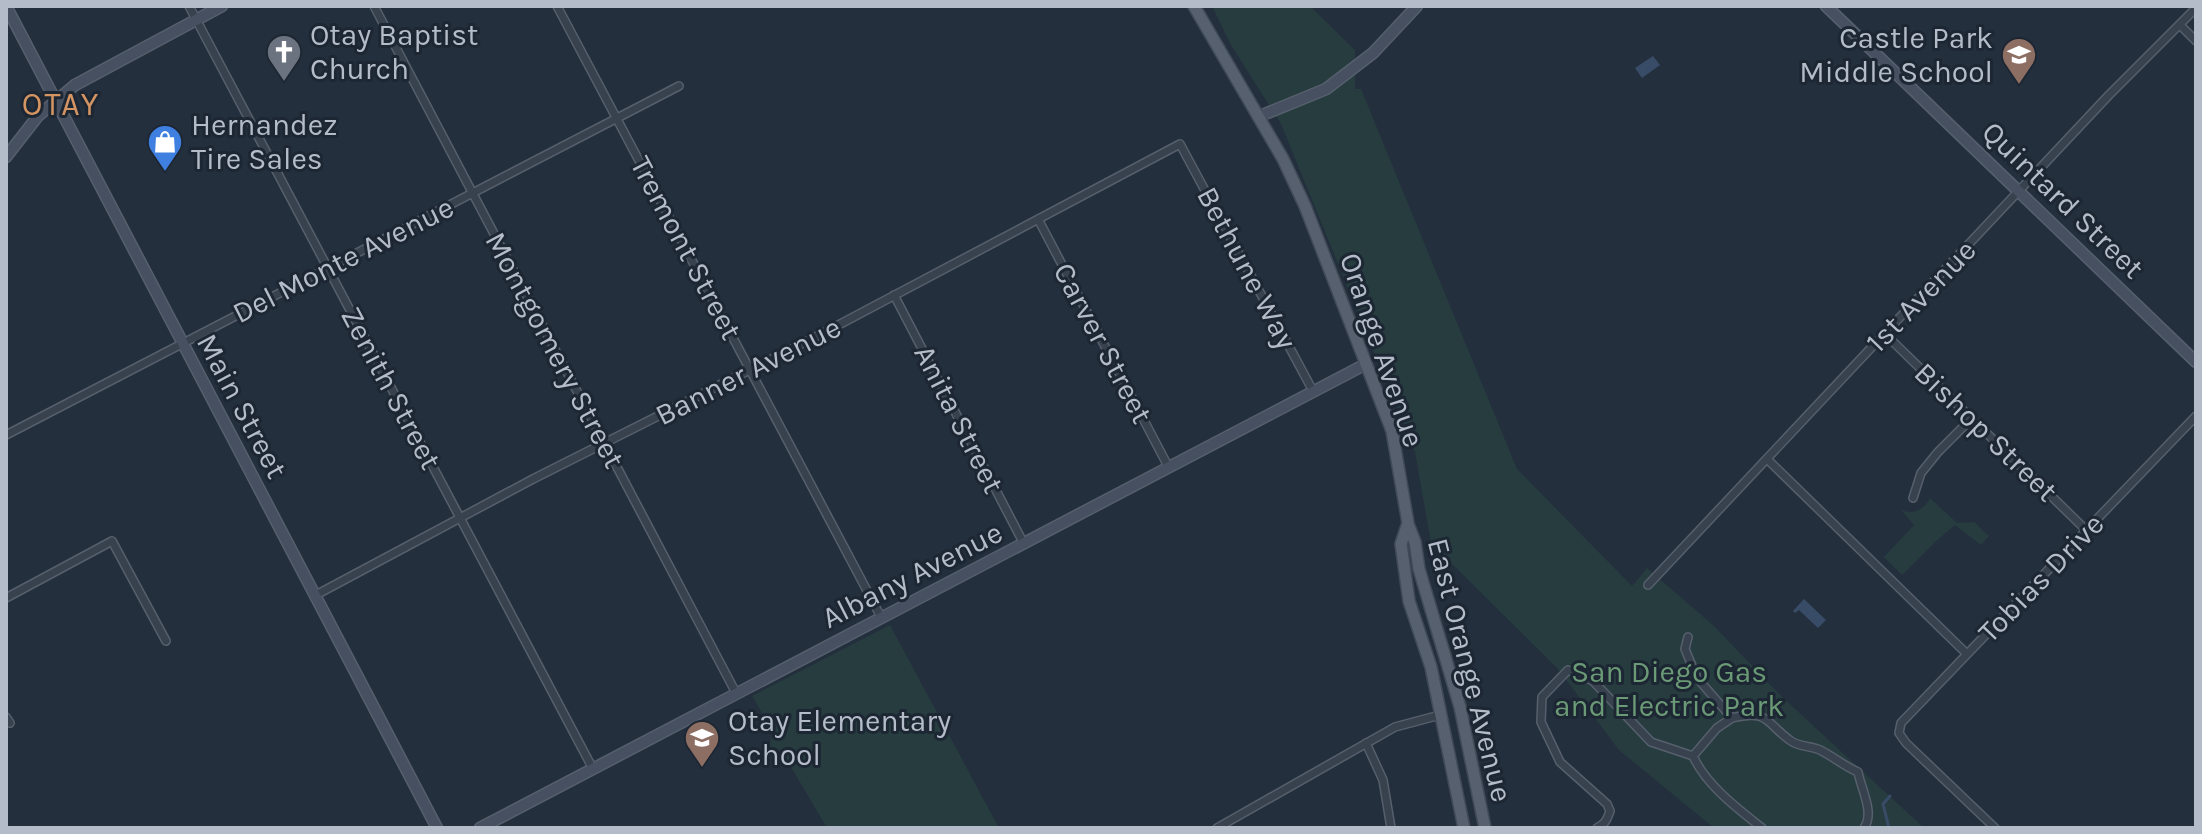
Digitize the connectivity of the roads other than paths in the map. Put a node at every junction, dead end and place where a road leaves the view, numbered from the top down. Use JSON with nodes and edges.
{"nodes":[{"id":1,"x":6,"y":6,"type":"edge"},
{"id":2,"x":189,"y":6,"type":"edge"},
{"id":3,"x":222,"y":6,"type":"edge"},
{"id":4,"x":374,"y":6,"type":"edge"},
{"id":5,"x":557,"y":6,"type":"edge"},
{"id":6,"x":1194,"y":6,"type":"edge"},
{"id":7,"x":1417,"y":6,"type":"edge"},
{"id":8,"x":1826,"y":6,"type":"edge"},
{"id":9,"x":2196,"y":8,"type":"edge"},
{"id":10,"x":197,"y":19,"type":"junction"},
{"id":11,"x":2180,"y":25,"type":"junction"},
{"id":12,"x":2196,"y":41,"type":"edge"},
{"id":13,"x":679,"y":86,"type":"dead end"},
{"id":14,"x":56,"y":99,"type":"junction"},
{"id":15,"x":1260,"y":116,"type":"junction"},
{"id":16,"x":617,"y":119,"type":"junction"},
{"id":17,"x":1180,"y":144,"type":"joint"},
{"id":18,"x":6,"y":157,"type":"edge"},
{"id":19,"x":2021,"y":191,"type":"junction"},
{"id":20,"x":472,"y":193,"type":"junction"},
{"id":21,"x":1038,"y":219,"type":"junction"},
{"id":22,"x":328,"y":269,"type":"junction"},
{"id":23,"x":894,"y":295,"type":"junction"},
{"id":24,"x":1884,"y":333,"type":"junction"},
{"id":25,"x":181,"y":343,"type":"junction"},
{"id":26,"x":2196,"y":362,"type":"edge"},
{"id":27,"x":1366,"y":364,"type":"junction"},
{"id":28,"x":751,"y":369,"type":"junction"},
{"id":29,"x":1313,"y":391,"type":"junction"},
{"id":30,"x":2196,"y":416,"type":"edge"},
{"id":31,"x":1971,"y":419,"type":"junction"},
{"id":32,"x":6,"y":435,"type":"edge"},
{"id":33,"x":604,"y":443,"type":"junction"},
{"id":34,"x":1767,"y":459,"type":"junction"},
{"id":35,"x":1169,"y":468,"type":"junction"},
{"id":36,"x":1913,"y":498,"type":"dead end"},
{"id":37,"x":459,"y":519,"type":"junction"},
{"id":38,"x":1408,"y":523,"type":"junction"},
{"id":39,"x":2087,"y":531,"type":"junction"},
{"id":40,"x":1024,"y":544,"type":"junction"},
{"id":41,"x":1648,"y":585,"type":"dead end"},
{"id":42,"x":314,"y":596,"type":"junction"},
{"id":43,"x":6,"y":598,"type":"edge"},
{"id":44,"x":881,"y":617,"type":"junction"},
{"id":45,"x":1688,"y":637,"type":"dead end"},
{"id":46,"x":166,"y":641,"type":"dead end"},
{"id":47,"x":1967,"y":654,"type":"junction"},
{"id":48,"x":736,"y":693,"type":"junction"},
{"id":49,"x":1460,"y":711,"type":"junction"},
{"id":50,"x":1440,"y":715,"type":"junction"},
{"id":51,"x":1732,"y":718,"type":"junction"},
{"id":52,"x":1366,"y":743,"type":"junction"},
{"id":53,"x":1693,"y":756,"type":"junction"},
{"id":54,"x":593,"y":769,"type":"junction"},
{"id":55,"x":437,"y":828,"type":"edge"},
{"id":56,"x":480,"y":828,"type":"edge"},
{"id":57,"x":1217,"y":828,"type":"edge"},
{"id":58,"x":1391,"y":828,"type":"edge"},
{"id":59,"x":1464,"y":828,"type":"edge"},
{"id":60,"x":1485,"y":828,"type":"edge"},
{"id":61,"x":1597,"y":828,"type":"edge"},
{"id":62,"x":1762,"y":828,"type":"edge"},
{"id":63,"x":1864,"y":828,"type":"edge"},
{"id":64,"x":1995,"y":828,"type":"edge"}],
"edges":[{"from":1,"to":14,"type":"street","name":"Main Street"},
{"from":2,"to":10,"type":"street","name":"Zenith Street"},
{"from":3,"to":10,"type":"street"},
{"from":4,"to":20,"type":"street","name":"Montgomery Street"},
{"from":5,"to":16,"type":"street","name":"Tremont Street"},
{"from":6,"to":15,"type":"main road","name":"Orange Avenue"},
{"from":7,"to":15,"type":"street"},
{"from":8,"to":19,"type":"street","name":"Quintard Street"},
{"from":9,"to":11,"type":"street","name":"1st Avenue"},
{"from":10,"to":14,"type":"street"},
{"from":10,"to":22,"type":"street","name":"Zenith Street"},
{"from":11,"to":12,"type":"street"},
{"from":11,"to":19,"type":"street","name":"1st Avenue"},
{"from":13,"to":16,"type":"street","name":"Del Monte Avenue"},
{"from":14,"to":18,"type":"street"},
{"from":14,"to":25,"type":"street","name":"Main Street"},
{"from":15,"to":27,"type":"main road","name":"Orange Avenue"},
{"from":16,"to":20,"type":"street","name":"Del Monte Avenue"},
{"from":16,"to":28,"type":"street","name":"Tremont Street"},
{"from":17,"to":21,"type":"street","name":"Banner Avenue"},
{"from":17,"to":29,"type":"street","name":"Bethune Way"},
{"from":19,"to":24,"type":"street","name":"1st Avenue"},
{"from":19,"to":26,"type":"street","name":"Quintard Street"},
{"from":20,"to":22,"type":"street","name":"Del Monte Avenue"},
{"from":20,"to":33,"type":"street","name":"Montgomery Street"},
{"from":21,"to":23,"type":"street","name":"Banner Avenue"},
{"from":21,"to":35,"type":"street","name":"Carver Street"},
{"from":22,"to":25,"type":"street","name":"Del Monte Avenue"},
{"from":22,"to":37,"type":"street","name":"Zenith Street"},
{"from":23,"to":28,"type":"street","name":"Banner Avenue"},
{"from":23,"to":40,"type":"street","name":"Anita Street"},
{"from":24,"to":31,"type":"street","name":"Bishop Street"},
{"from":24,"to":34,"type":"street","name":"1st Avenue"},
{"from":25,"to":32,"type":"street","name":"Del Monte Avenue"},
{"from":25,"to":42,"type":"street","name":"Main Street"},
{"from":27,"to":29,"type":"street","name":"Albany Avenue"},
{"from":27,"to":38,"type":"main road","name":"Orange Avenue"},
{"from":28,"to":33,"type":"street","name":"Banner Avenue"},
{"from":28,"to":44,"type":"street","name":"Tremont Street"},
{"from":29,"to":35,"type":"street","name":"Albany Avenue"},
{"from":30,"to":39,"type":"street","name":"Tobias Drive"},
{"from":31,"to":36,"type":"street"},
{"from":31,"to":39,"type":"street","name":"Bishop Street"},
{"from":33,"to":37,"type":"street","name":"Banner Avenue"},
{"from":33,"to":48,"type":"street","name":"Montgomery Street"},
{"from":34,"to":41,"type":"street","name":"1st Avenue"},
{"from":34,"to":47,"type":"street"},
{"from":35,"to":40,"type":"street","name":"Albany Avenue"},
{"from":37,"to":42,"type":"street","name":"Banner Avenue"},
{"from":37,"to":54,"type":"street","name":"Zenith Street"},
{"from":38,"to":49,"type":"main road","name":"East Orange Avenue"},
{"from":38,"to":50,"type":"main road","name":"Orange Avenue"},
{"from":39,"to":47,"type":"street","name":"Tobias Drive"},
{"from":40,"to":44,"type":"street","name":"Albany Avenue"},
{"from":42,"to":55,"type":"street","name":"Main Street"},
{"from":43,"to":46,"type":"street"},
{"from":44,"to":48,"type":"street","name":"Albany Avenue"},
{"from":45,"to":51,"type":"street"},
{"from":47,"to":64,"type":"street","name":"Tobias Drive"},
{"from":48,"to":54,"type":"street","name":"Albany Avenue"},
{"from":49,"to":50,"type":"main road"},
{"from":49,"to":60,"type":"main road","name":"East Orange Avenue"},
{"from":50,"to":52,"type":"street"},
{"from":50,"to":59,"type":"main road","name":"Orange Avenue"},
{"from":51,"to":53,"type":"street"},
{"from":51,"to":63,"type":"street"},
{"from":52,"to":57,"type":"street"},
{"from":52,"to":58,"type":"street"},
{"from":53,"to":61,"type":"street"},
{"from":53,"to":62,"type":"street"},
{"from":54,"to":56,"type":"street","name":"Albany Avenue"}]}
